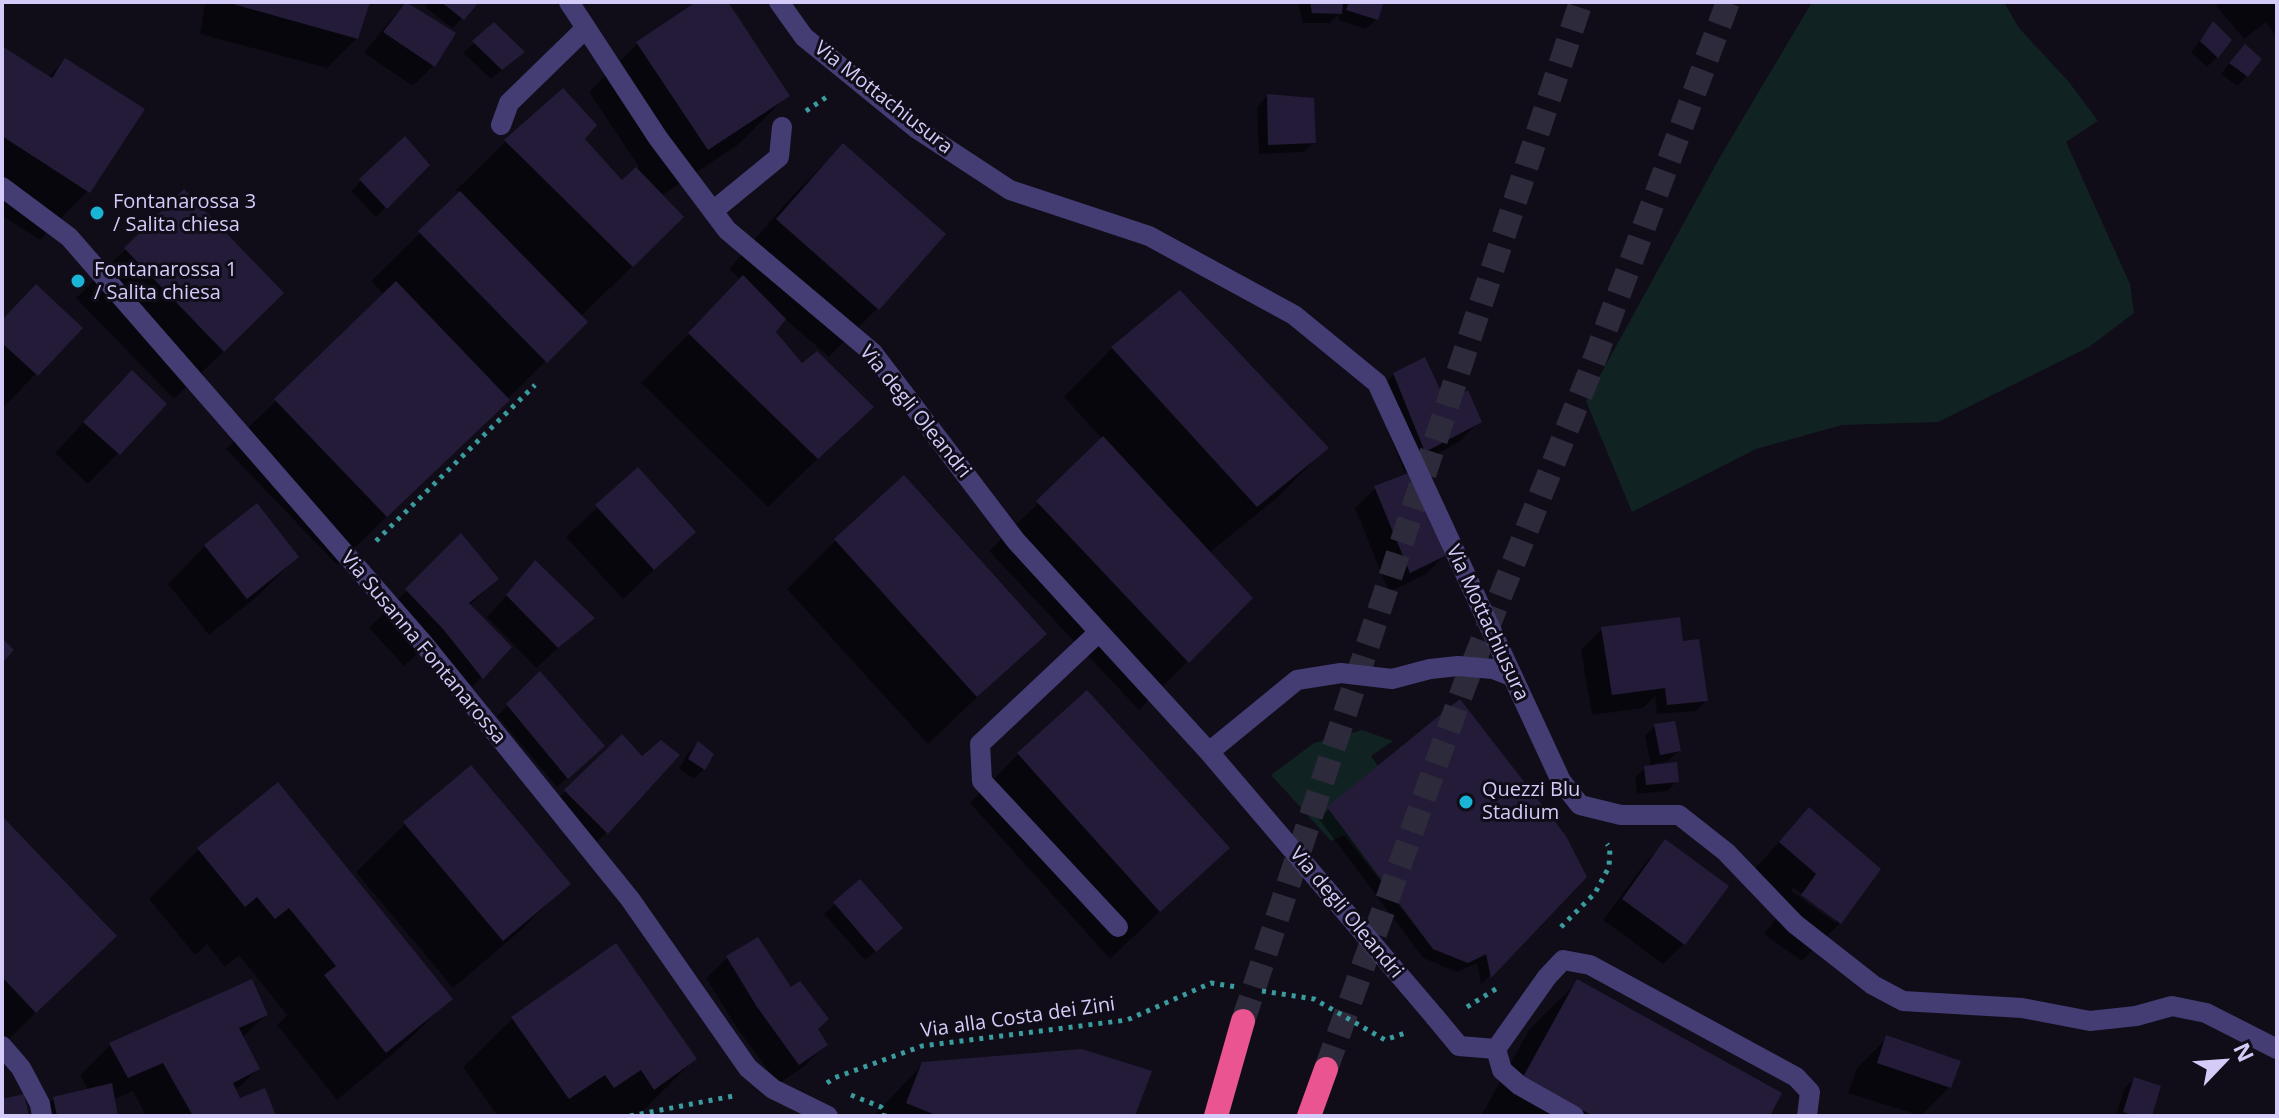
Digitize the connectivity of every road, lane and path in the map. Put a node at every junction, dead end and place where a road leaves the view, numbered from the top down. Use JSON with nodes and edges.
{"nodes":[{"id":1,"x":569,"y":2,"type":"edge"},
{"id":2,"x":779,"y":2,"type":"edge"},
{"id":3,"x":586,"y":28,"type":"junction"},
{"id":4,"x":501,"y":125,"type":"dead end"},
{"id":5,"x":782,"y":127,"type":"dead end"},
{"id":6,"x":2,"y":187,"type":"edge"},
{"id":7,"x":713,"y":211,"type":"junction"},
{"id":8,"x":535,"y":385,"type":"dead end"},
{"id":9,"x":374,"y":543,"type":"dead end"},
{"id":10,"x":1099,"y":632,"type":"junction"},
{"id":11,"x":1511,"y":676,"type":"junction"},
{"id":12,"x":1209,"y":752,"type":"junction"},
{"id":13,"x":1580,"y":805,"type":"junction"},
{"id":14,"x":1118,"y":927,"type":"dead end"},
{"id":15,"x":1551,"y":936,"type":"dead end"},
{"id":16,"x":1500,"y":986,"type":"dead end"},
{"id":17,"x":1241,"y":988,"type":"dead end"},
{"id":18,"x":1255,"y":990,"type":"dead end"},
{"id":19,"x":1455,"y":1009,"type":"dead end"},
{"id":20,"x":1243,"y":1021,"type":"tunnel mouth"},
{"id":21,"x":1416,"y":1029,"type":"dead end"},
{"id":22,"x":2,"y":1046,"type":"edge"},
{"id":23,"x":1496,"y":1049,"type":"junction"},
{"id":24,"x":2277,"y":1049,"type":"edge"},
{"id":25,"x":1326,"y":1069,"type":"tunnel mouth"},
{"id":26,"x":834,"y":1088,"type":"dead end"},
{"id":27,"x":773,"y":1089,"type":"junction"},
{"id":28,"x":846,"y":1093,"type":"dead end"},
{"id":29,"x":42,"y":1116,"type":"edge"},
{"id":30,"x":630,"y":1116,"type":"edge"},
{"id":31,"x":828,"y":1116,"type":"edge"},
{"id":32,"x":884,"y":1116,"type":"edge"},
{"id":33,"x":1216,"y":1116,"type":"edge"},
{"id":34,"x":1309,"y":1116,"type":"edge"},
{"id":35,"x":1574,"y":1116,"type":"edge"},
{"id":36,"x":1807,"y":1116,"type":"edge"}],
"edges":[{"from":1,"to":3,"type":"street","name":"Via degli Oleandri"},
{"from":2,"to":11,"type":"street","name":"Via Mottachiusura"},
{"from":3,"to":4,"type":"street"},
{"from":3,"to":7,"type":"street","name":"Via degli Oleandri"},
{"from":5,"to":7,"type":"street"},
{"from":6,"to":27,"type":"street","name":"Via Susanna Fontanarossa"},
{"from":7,"to":10,"type":"street","name":"Via degli Oleandri"},
{"from":8,"to":9,"type":"path"},
{"from":10,"to":12,"type":"street","name":"Via degli Oleandri"},
{"from":10,"to":14,"type":"street"},
{"from":11,"to":12,"type":"street"},
{"from":11,"to":13,"type":"street","name":"Via Mottachiusura"},
{"from":12,"to":23,"type":"street","name":"Via degli Oleandri"},
{"from":13,"to":15,"type":"path"},
{"from":13,"to":24,"type":"street"},
{"from":16,"to":19,"type":"path"},
{"from":17,"to":26,"type":"path","name":"Via alla Costa dei Zini"},
{"from":18,"to":21,"type":"path"},
{"from":20,"to":33,"type":"highway"},
{"from":22,"to":29,"type":"street"},
{"from":23,"to":35,"type":"street"},
{"from":23,"to":36,"type":"street"},
{"from":25,"to":34,"type":"highway"},
{"from":27,"to":30,"type":"path"},
{"from":27,"to":31,"type":"street","name":"Via Susanna Fontanarossa"},
{"from":28,"to":32,"type":"path"}]}
